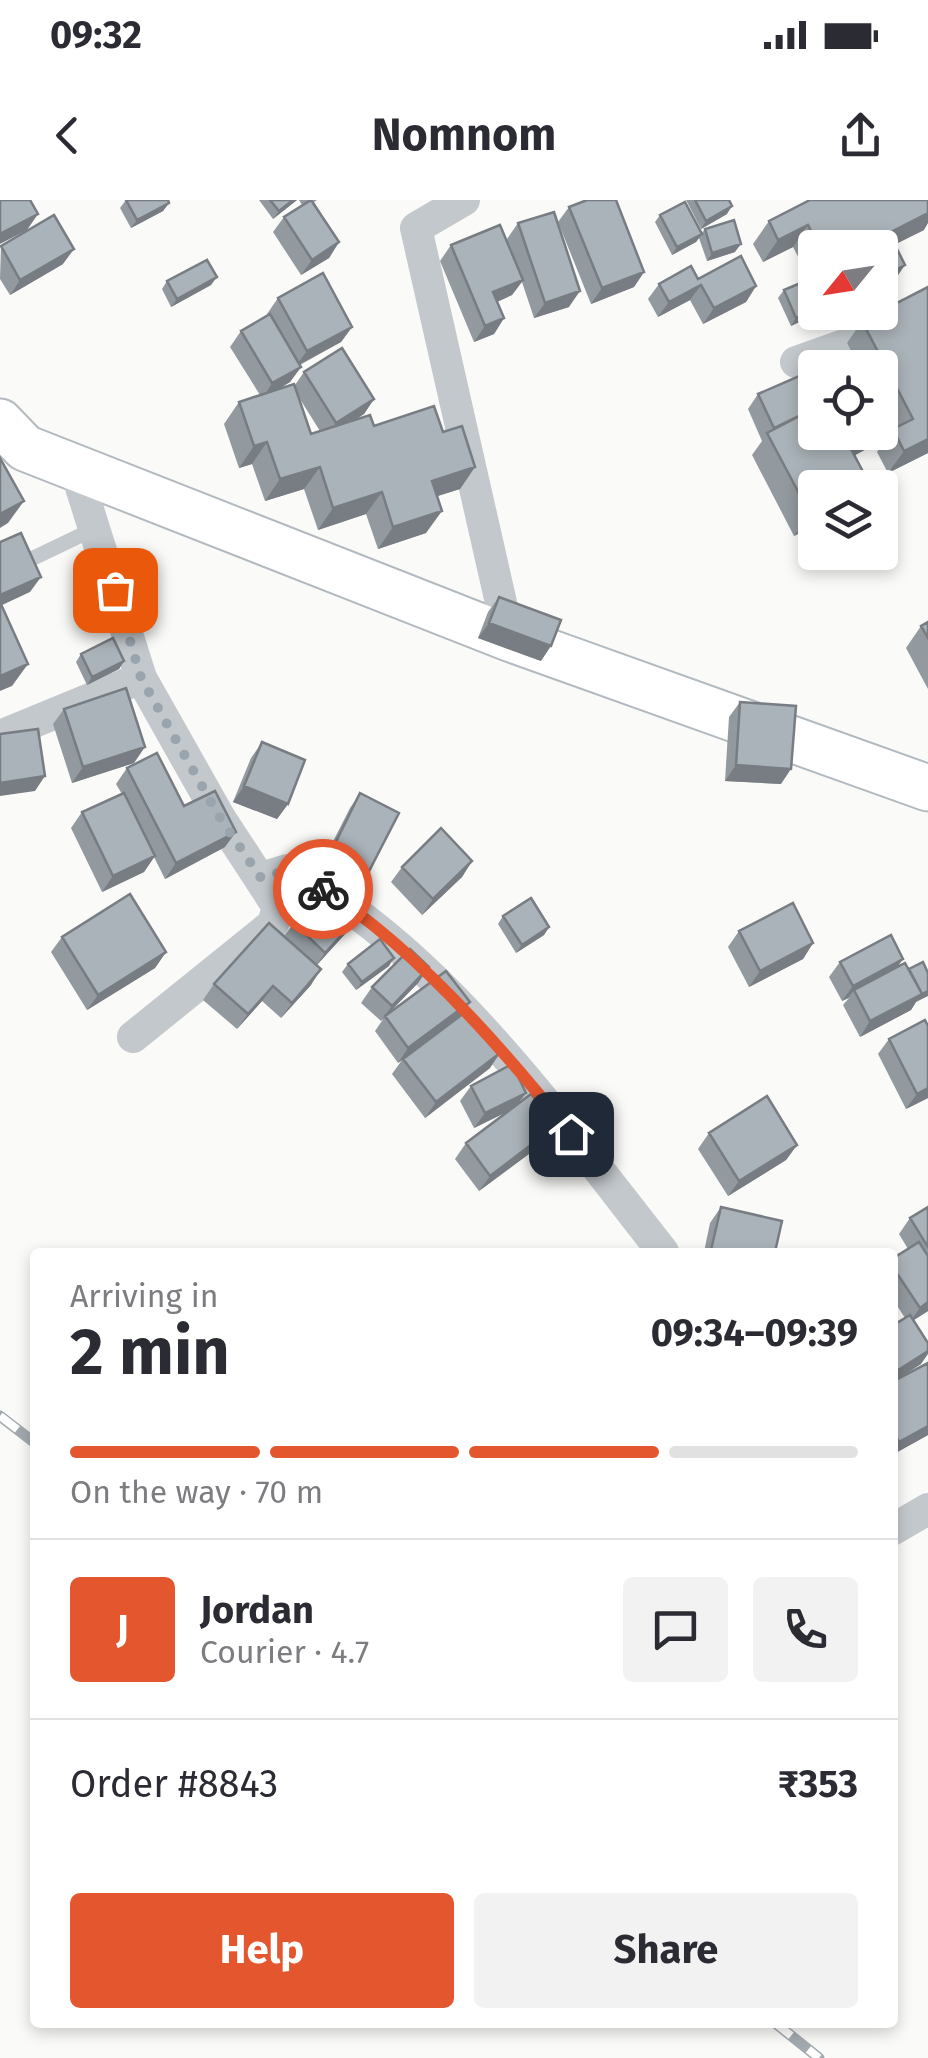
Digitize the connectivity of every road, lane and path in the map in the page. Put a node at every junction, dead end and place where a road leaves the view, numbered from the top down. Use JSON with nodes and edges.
{"nodes":[{"id":1,"x":464,"y":200,"type":"edge"},
{"id":2,"x":928,"y":315,"type":"edge"},
{"id":3,"x":796,"y":362,"type":"dead end"},
{"id":4,"x":0,"y":422,"type":"edge"},
{"id":5,"x":76,"y":468,"type":"junction"},
{"id":6,"x":96,"y":528,"type":"junction"},
{"id":7,"x":0,"y":574,"type":"edge"},
{"id":8,"x":510,"y":638,"type":"junction"},
{"id":9,"x":141,"y":678,"type":"junction"},
{"id":10,"x":0,"y":736,"type":"edge"},
{"id":11,"x":928,"y":788,"type":"edge"},
{"id":12,"x":261,"y":878,"type":"junction"},
{"id":13,"x":133,"y":1037,"type":"dead end"},
{"id":14,"x":660,"y":1248,"type":"edge"},
{"id":15,"x":928,"y":1509,"type":"edge"},
{"id":16,"x":898,"y":1525,"type":"edge"}],
"edges":[{"from":1,"to":8,"type":"street"},
{"from":2,"to":3,"type":"street"},
{"from":4,"to":5,"type":"street"},
{"from":5,"to":6,"type":"street"},
{"from":5,"to":8,"type":"street"},
{"from":6,"to":7,"type":"lane"},
{"from":6,"to":9,"type":"street"},
{"from":8,"to":11,"type":"street"},
{"from":9,"to":10,"type":"street"},
{"from":9,"to":12,"type":"street"},
{"from":12,"to":13,"type":"street"},
{"from":12,"to":14,"type":"street"},
{"from":15,"to":16,"type":"street"}]}
